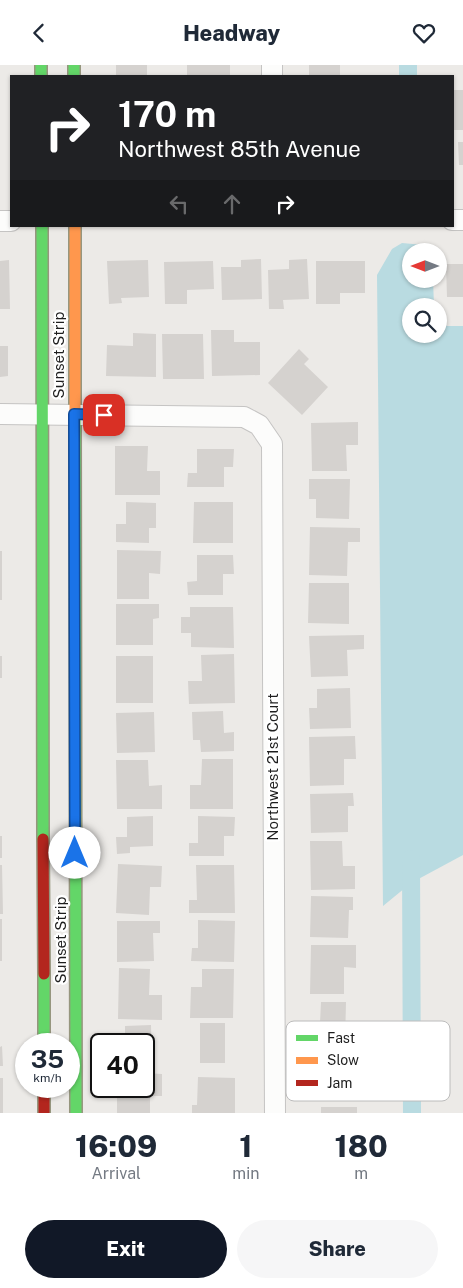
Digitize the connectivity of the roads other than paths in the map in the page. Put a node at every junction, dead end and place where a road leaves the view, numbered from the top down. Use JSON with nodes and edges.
{"nodes":[{"id":1,"x":42,"y":227,"type":"edge"},
{"id":2,"x":74,"y":227,"type":"edge"},
{"id":3,"x":0,"y":414,"type":"edge"},
{"id":4,"x":42,"y":414,"type":"junction"},
{"id":5,"x":74,"y":414,"type":"junction"},
{"id":6,"x":44,"y":1033,"type":"edge"},
{"id":7,"x":44,"y":1098,"type":"edge"},
{"id":8,"x":44,"y":1113,"type":"edge"},
{"id":9,"x":76,"y":1113,"type":"edge"},
{"id":10,"x":275,"y":1113,"type":"edge"}],
"edges":[{"from":1,"to":4,"type":"street","name":"Sunset Strip"},
{"from":2,"to":5,"type":"street","name":"Sunset Strip"},
{"from":3,"to":4,"type":"street"},
{"from":4,"to":5,"type":"street"},
{"from":4,"to":6,"type":"street","name":"Sunset Strip"},
{"from":5,"to":9,"type":"street","name":"Sunset Strip"},
{"from":5,"to":10,"type":"street","name":"Northwest 21st Court"},
{"from":7,"to":8,"type":"street"}]}
